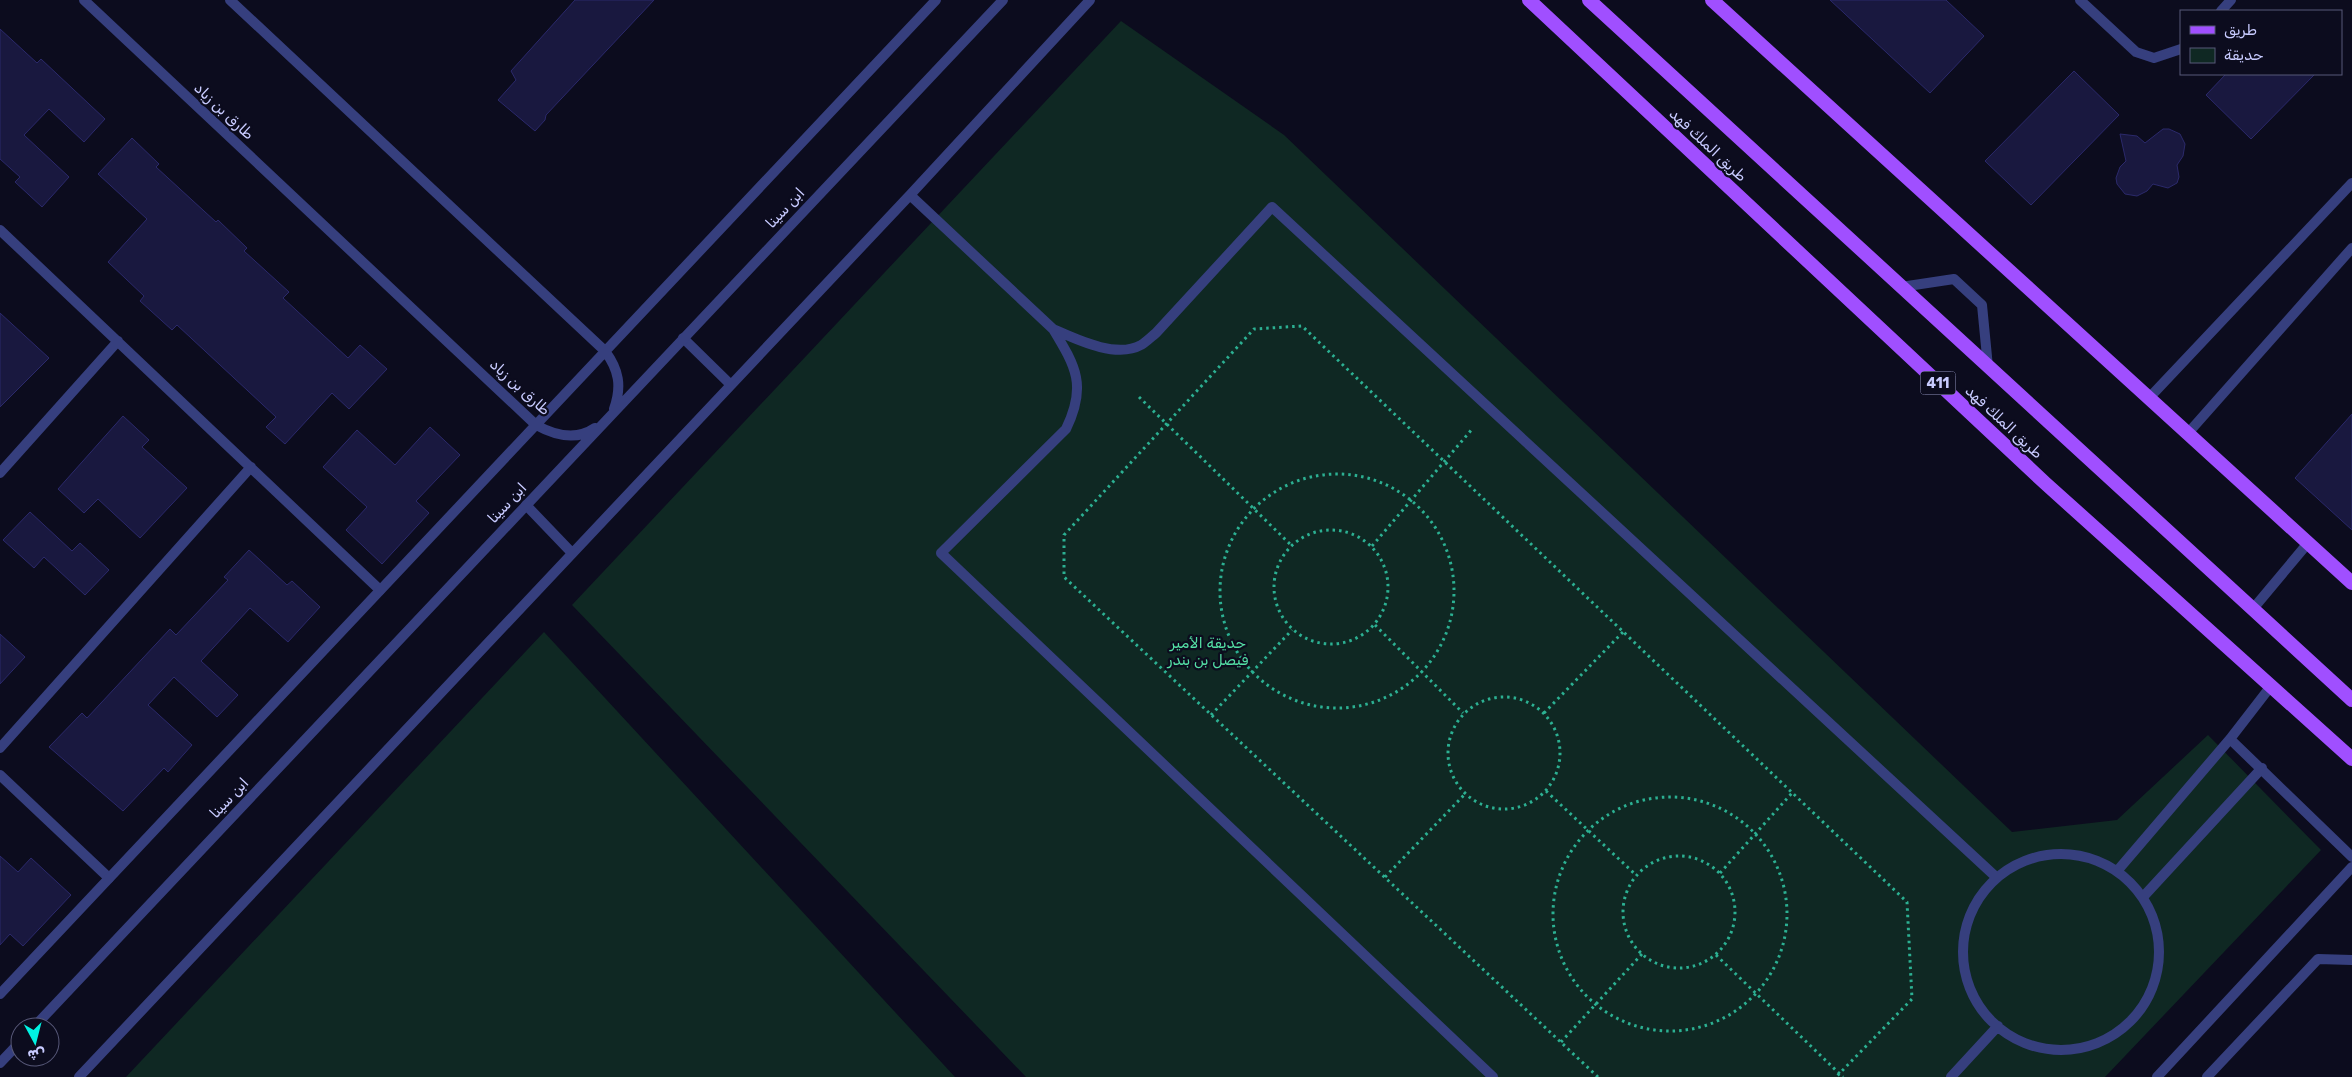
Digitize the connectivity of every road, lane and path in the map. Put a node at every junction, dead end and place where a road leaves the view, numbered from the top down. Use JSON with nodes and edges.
{"nodes":[{"id":1,"x":84,"y":0,"type":"edge"},
{"id":2,"x":230,"y":0,"type":"edge"},
{"id":3,"x":936,"y":0,"type":"edge"},
{"id":4,"x":1003,"y":0,"type":"edge"},
{"id":5,"x":1090,"y":0,"type":"edge"},
{"id":6,"x":1529,"y":0,"type":"edge"},
{"id":7,"x":1589,"y":0,"type":"edge"},
{"id":8,"x":1712,"y":0,"type":"edge"},
{"id":9,"x":2080,"y":0,"type":"edge"},
{"id":10,"x":2231,"y":0,"type":"edge"},
{"id":11,"x":2222,"y":10,"type":"edge"},
{"id":12,"x":2180,"y":49,"type":"edge"},
{"id":13,"x":2352,"y":183,"type":"edge"},
{"id":14,"x":910,"y":195,"type":"junction"},
{"id":15,"x":0,"y":230,"type":"edge"},
{"id":16,"x":2352,"y":248,"type":"edge"},
{"id":17,"x":1901,"y":287,"type":"junction"},
{"id":18,"x":1053,"y":329,"type":"junction"},
{"id":19,"x":683,"y":338,"type":"junction"},
{"id":20,"x":118,"y":341,"type":"junction"},
{"id":21,"x":606,"y":351,"type":"junction"},
{"id":22,"x":1988,"y":367,"type":"junction"},
{"id":23,"x":730,"y":385,"type":"junction"},
{"id":24,"x":1139,"y":397,"type":"dead end"},
{"id":25,"x":2150,"y":397,"type":"junction"},
{"id":26,"x":604,"y":422,"type":"junction"},
{"id":27,"x":536,"y":424,"type":"junction"},
{"id":28,"x":1167,"y":424,"type":"junction"},
{"id":29,"x":1473,"y":428,"type":"dead end"},
{"id":30,"x":2189,"y":432,"type":"junction"},
{"id":31,"x":1444,"y":462,"type":"junction"},
{"id":32,"x":251,"y":467,"type":"junction"},
{"id":33,"x":0,"y":473,"type":"edge"},
{"id":34,"x":1411,"y":500,"type":"junction"},
{"id":35,"x":526,"y":505,"type":"junction"},
{"id":36,"x":1253,"y":508,"type":"junction"},
{"id":37,"x":2308,"y":543,"type":"junction"},
{"id":38,"x":1292,"y":545,"type":"junction"},
{"id":39,"x":1372,"y":546,"type":"junction"},
{"id":40,"x":572,"y":553,"type":"junction"},
{"id":41,"x":2352,"y":583,"type":"edge"},
{"id":42,"x":380,"y":590,"type":"junction"},
{"id":43,"x":2252,"y":610,"type":"junction"},
{"id":44,"x":1375,"y":625,"type":"junction"},
{"id":45,"x":1292,"y":630,"type":"junction"},
{"id":46,"x":1623,"y":632,"type":"junction"},
{"id":47,"x":1252,"y":672,"type":"junction"},
{"id":48,"x":1422,"y":674,"type":"junction"},
{"id":49,"x":2271,"y":686,"type":"junction"},
{"id":50,"x":2352,"y":700,"type":"edge"},
{"id":51,"x":1463,"y":713,"type":"junction"},
{"id":52,"x":1544,"y":713,"type":"junction"},
{"id":53,"x":1211,"y":715,"type":"junction"},
{"id":54,"x":2230,"y":739,"type":"junction"},
{"id":55,"x":0,"y":748,"type":"edge"},
{"id":56,"x":2352,"y":759,"type":"edge"},
{"id":57,"x":2262,"y":768,"type":"junction"},
{"id":58,"x":0,"y":775,"type":"edge"},
{"id":59,"x":1546,"y":791,"type":"junction"},
{"id":60,"x":1792,"y":793,"type":"junction"},
{"id":61,"x":1465,"y":794,"type":"junction"},
{"id":62,"x":1589,"y":831,"type":"junction"},
{"id":63,"x":1755,"y":834,"type":"junction"},
{"id":64,"x":2352,"y":857,"type":"edge"},
{"id":65,"x":2352,"y":867,"type":"edge"},
{"id":66,"x":2118,"y":870,"type":"junction"},
{"id":67,"x":1720,"y":873,"type":"junction"},
{"id":68,"x":1636,"y":875,"type":"junction"},
{"id":69,"x":1385,"y":877,"type":"junction"},
{"id":70,"x":1996,"y":877,"type":"junction"},
{"id":71,"x":109,"y":878,"type":"junction"},
{"id":72,"x":2143,"y":897,"type":"junction"},
{"id":73,"x":1642,"y":954,"type":"junction"},
{"id":74,"x":1716,"y":956,"type":"junction"},
{"id":75,"x":2352,"y":960,"type":"edge"},
{"id":76,"x":0,"y":994,"type":"edge"},
{"id":77,"x":1757,"y":994,"type":"junction"},
{"id":78,"x":1596,"y":1004,"type":"junction"},
{"id":79,"x":43,"y":1017,"type":"edge"},
{"id":80,"x":1998,"y":1026,"type":"junction"},
{"id":81,"x":1561,"y":1042,"type":"junction"},
{"id":82,"x":10,"y":1052,"type":"edge"},
{"id":83,"x":0,"y":1063,"type":"edge"},
{"id":84,"x":1839,"y":1076,"type":"edge"},
{"id":85,"x":79,"y":1077,"type":"edge"},
{"id":86,"x":1493,"y":1077,"type":"edge"},
{"id":87,"x":1598,"y":1077,"type":"edge"},
{"id":88,"x":1950,"y":1077,"type":"edge"},
{"id":89,"x":2158,"y":1077,"type":"edge"},
{"id":90,"x":2207,"y":1077,"type":"edge"}],
"edges":[{"from":1,"to":27,"type":"street","name":"طارق بن زياد"},
{"from":2,"to":21,"type":"street"},
{"from":3,"to":21,"type":"street"},
{"from":4,"to":19,"type":"street","name":"ابن سينا"},
{"from":5,"to":14,"type":"street"},
{"from":6,"to":49,"type":"main road","name":"طريق الملك فهد","number":"411"},
{"from":7,"to":17,"type":"main road","name":"طريق الملك فهد"},
{"from":8,"to":25,"type":"main road"},
{"from":9,"to":12,"type":"street"},
{"from":10,"to":11,"type":"street"},
{"from":13,"to":25,"type":"street"},
{"from":14,"to":18,"type":"street"},
{"from":14,"to":23,"type":"street"},
{"from":15,"to":20,"type":"street"},
{"from":16,"to":30,"type":"street"},
{"from":17,"to":22,"type":"main road","name":"طريق الملك فهد"},
{"from":17,"to":22,"type":"street"},
{"from":18,"to":70,"type":"street"},
{"from":18,"to":86,"type":"street"},
{"from":19,"to":23,"type":"street"},
{"from":19,"to":26,"type":"street","name":"ابن سينا"},
{"from":20,"to":32,"type":"street"},
{"from":20,"to":33,"type":"street"},
{"from":21,"to":26,"type":"street"},
{"from":21,"to":27,"type":"street"},
{"from":22,"to":43,"type":"main road","name":"طريق الملك فهد"},
{"from":23,"to":40,"type":"street"},
{"from":24,"to":28,"type":"path"},
{"from":25,"to":30,"type":"main road"},
{"from":26,"to":27,"type":"street","name":"طارق بن زياد"},
{"from":26,"to":35,"type":"street","name":"ابن سينا"},
{"from":27,"to":42,"type":"street"},
{"from":28,"to":31,"type":"path"},
{"from":28,"to":36,"type":"path"},
{"from":28,"to":53,"type":"path"},
{"from":29,"to":31,"type":"path"},
{"from":30,"to":37,"type":"main road"},
{"from":31,"to":34,"type":"path"},
{"from":31,"to":46,"type":"path"},
{"from":32,"to":42,"type":"street"},
{"from":32,"to":55,"type":"street"},
{"from":34,"to":36,"type":"path"},
{"from":34,"to":39,"type":"path"},
{"from":34,"to":48,"type":"path"},
{"from":35,"to":40,"type":"street"},
{"from":35,"to":79,"type":"street","name":"ابن سينا"},
{"from":36,"to":38,"type":"path"},
{"from":36,"to":47,"type":"path"},
{"from":37,"to":41,"type":"main road"},
{"from":37,"to":43,"type":"street"},
{"from":38,"to":39,"type":"path"},
{"from":38,"to":45,"type":"path"},
{"from":39,"to":44,"type":"path"},
{"from":40,"to":85,"type":"street"},
{"from":42,"to":71,"type":"street"},
{"from":43,"to":50,"type":"main road","name":"طريق الملك فهد"},
{"from":44,"to":45,"type":"path"},
{"from":44,"to":48,"type":"path"},
{"from":45,"to":47,"type":"path"},
{"from":46,"to":52,"type":"path"},
{"from":46,"to":60,"type":"path"},
{"from":47,"to":48,"type":"path"},
{"from":47,"to":53,"type":"path"},
{"from":48,"to":51,"type":"path"},
{"from":49,"to":54,"type":"street"},
{"from":49,"to":56,"type":"main road","name":"طريق الملك فهد","number":"411"},
{"from":51,"to":52,"type":"path"},
{"from":51,"to":61,"type":"path"},
{"from":52,"to":59,"type":"path"},
{"from":53,"to":69,"type":"path"},
{"from":54,"to":57,"type":"street"},
{"from":54,"to":66,"type":"street"},
{"from":57,"to":64,"type":"street"},
{"from":57,"to":72,"type":"street"},
{"from":58,"to":71,"type":"street"},
{"from":59,"to":61,"type":"path"},
{"from":59,"to":62,"type":"path"},
{"from":60,"to":63,"type":"path"},
{"from":60,"to":84,"type":"path"},
{"from":61,"to":69,"type":"path"},
{"from":62,"to":63,"type":"path"},
{"from":62,"to":68,"type":"path"},
{"from":62,"to":78,"type":"path"},
{"from":63,"to":67,"type":"path"},
{"from":63,"to":77,"type":"path"},
{"from":65,"to":89,"type":"street"},
{"from":66,"to":70,"type":"street"},
{"from":66,"to":72,"type":"street"},
{"from":67,"to":68,"type":"path"},
{"from":67,"to":74,"type":"path"},
{"from":68,"to":73,"type":"path"},
{"from":69,"to":81,"type":"path"},
{"from":70,"to":80,"type":"street"},
{"from":71,"to":76,"type":"street"},
{"from":72,"to":80,"type":"street"},
{"from":73,"to":74,"type":"path"},
{"from":73,"to":78,"type":"path"},
{"from":74,"to":77,"type":"path"},
{"from":75,"to":90,"type":"street"},
{"from":77,"to":78,"type":"path"},
{"from":77,"to":84,"type":"path"},
{"from":78,"to":81,"type":"path"},
{"from":80,"to":88,"type":"street"},
{"from":81,"to":87,"type":"path"},
{"from":82,"to":83,"type":"street"}]}
